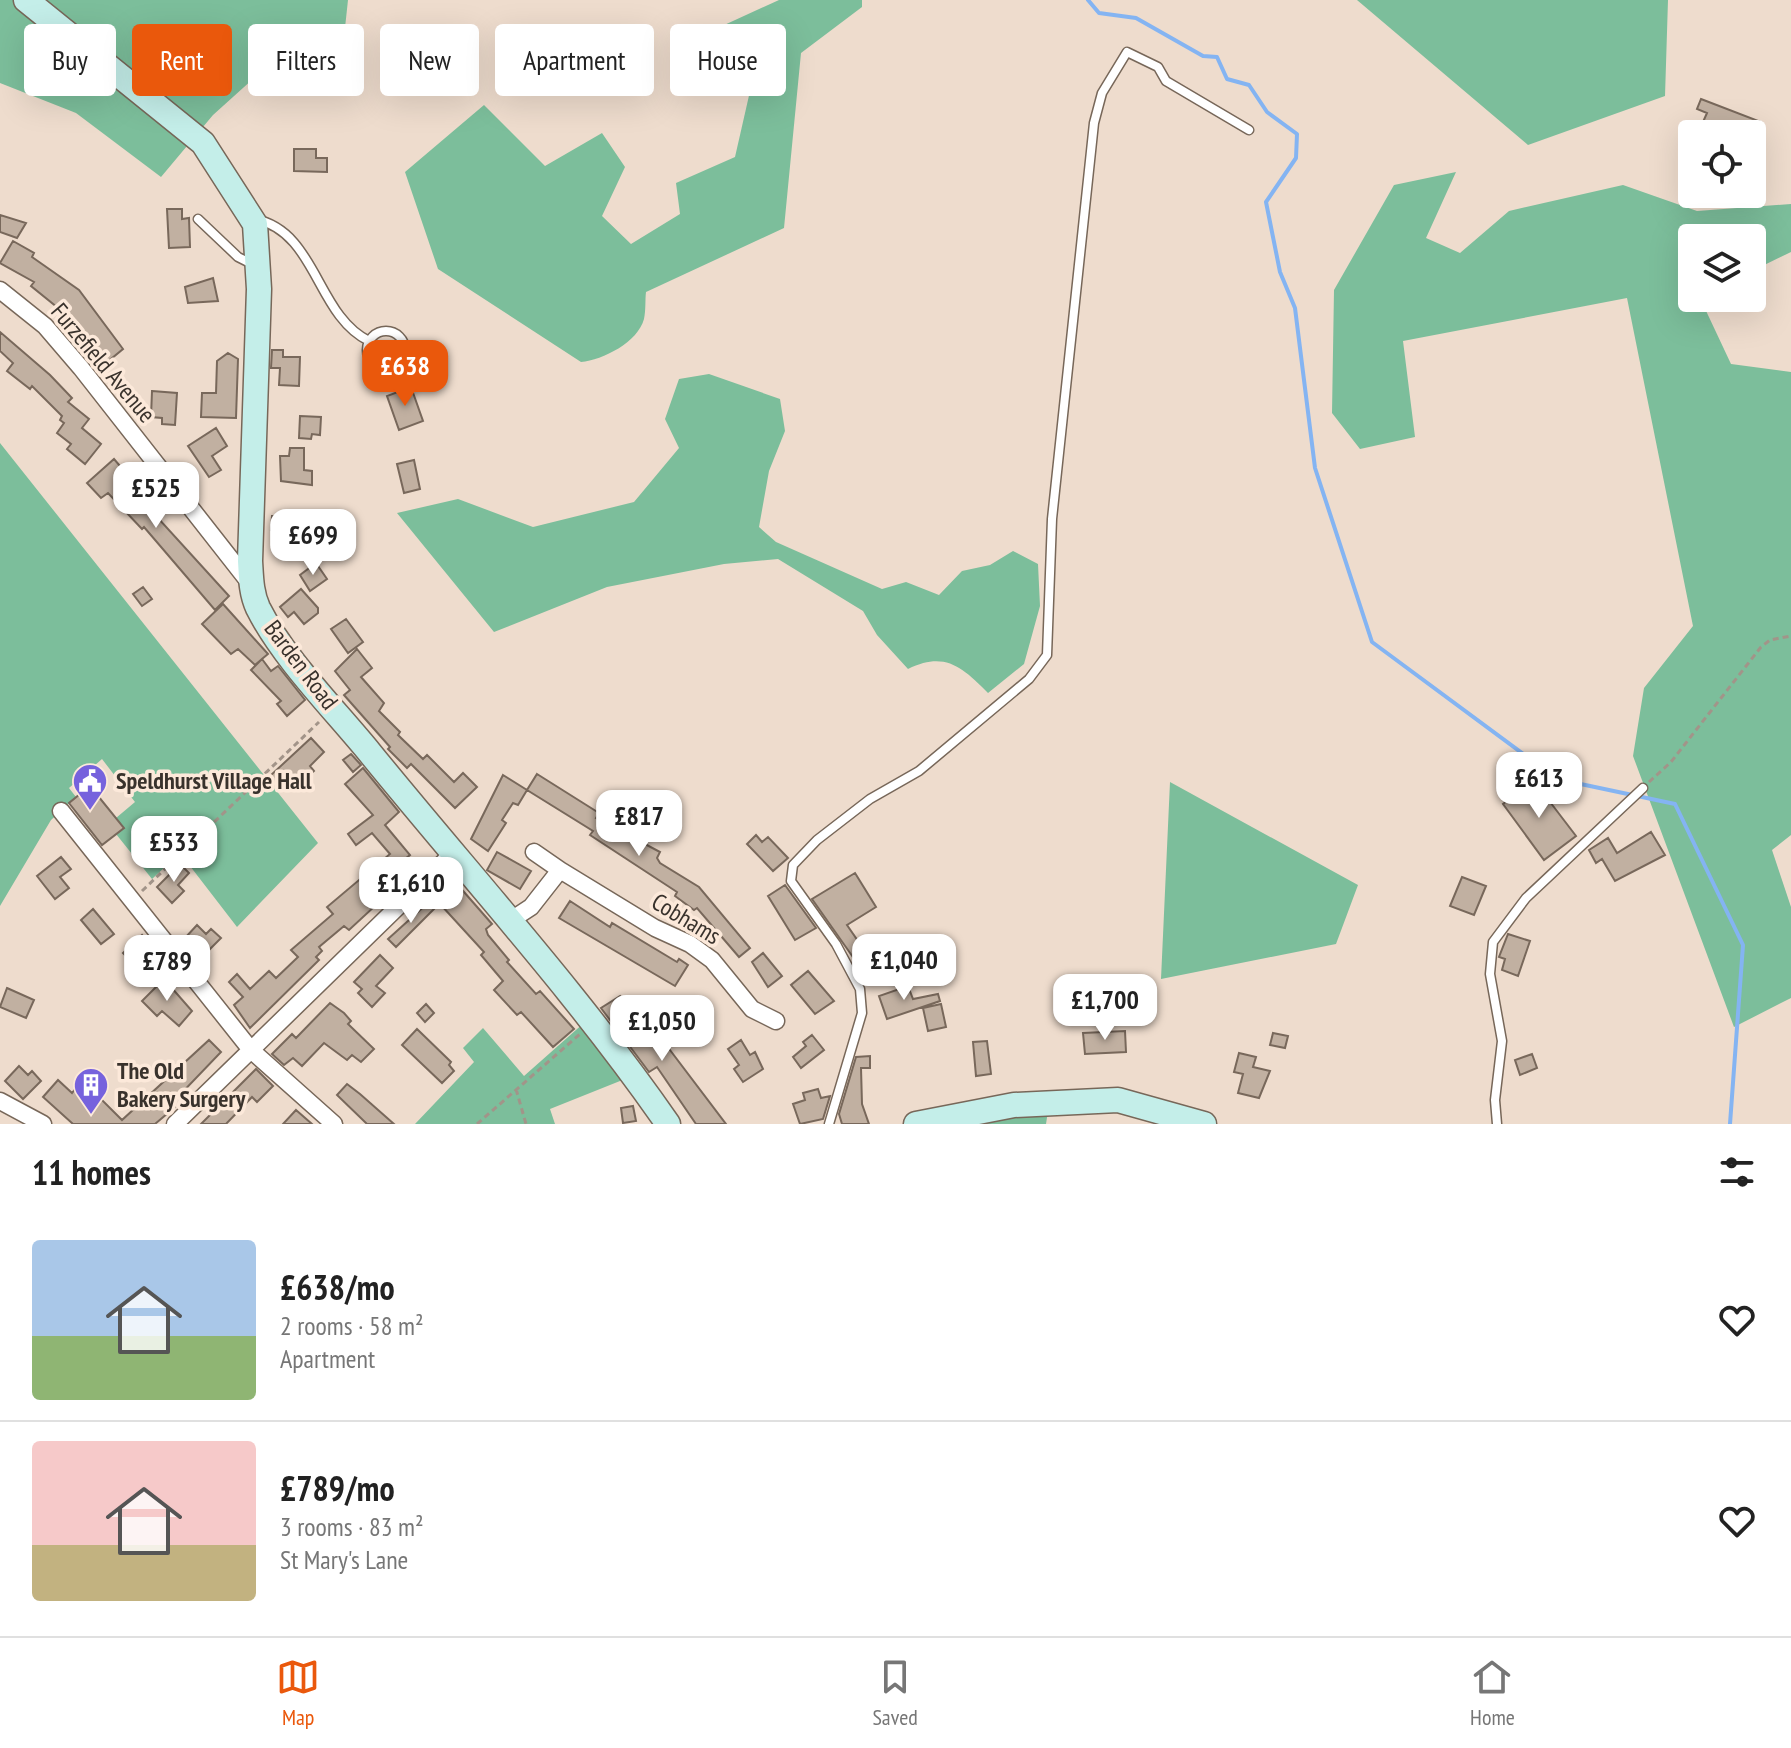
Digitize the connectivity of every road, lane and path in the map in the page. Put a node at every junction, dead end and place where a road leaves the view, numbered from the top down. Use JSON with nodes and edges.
{"nodes":[{"id":1,"x":26,"y":0,"type":"edge"},
{"id":2,"x":1249,"y":130,"type":"dead end"},
{"id":3,"x":251,"y":218,"type":"junction"},
{"id":4,"x":198,"y":219,"type":"dead end"},
{"id":5,"x":257,"y":267,"type":"junction"},
{"id":6,"x":0,"y":290,"type":"edge"},
{"id":7,"x":369,"y":341,"type":"junction"},
{"id":8,"x":252,"y":586,"type":"junction"},
{"id":9,"x":1791,"y":636,"type":"edge"},
{"id":10,"x":333,"y":708,"type":"junction"},
{"id":11,"x":1643,"y":788,"type":"joint"},
{"id":12,"x":61,"y":811,"type":"dead end"},
{"id":13,"x":534,"y":852,"type":"dead end"},
{"id":14,"x":452,"y":854,"type":"junction"},
{"id":15,"x":560,"y":870,"type":"junction"},
{"id":16,"x":130,"y":901,"type":"junction"},
{"id":17,"x":508,"y":922,"type":"junction"},
{"id":18,"x":776,"y":1021,"type":"dead end"},
{"id":19,"x":594,"y":1022,"type":"junction"},
{"id":20,"x":251,"y":1050,"type":"junction"},
{"id":21,"x":516,"y":1089,"type":"junction"},
{"id":22,"x":0,"y":1101,"type":"edge"},
{"id":23,"x":43,"y":1124,"type":"edge"},
{"id":24,"x":175,"y":1124,"type":"edge"},
{"id":25,"x":334,"y":1124,"type":"edge"},
{"id":26,"x":477,"y":1124,"type":"edge"},
{"id":27,"x":526,"y":1124,"type":"edge"},
{"id":28,"x":668,"y":1124,"type":"edge"},
{"id":29,"x":829,"y":1124,"type":"edge"},
{"id":30,"x":916,"y":1124,"type":"edge"},
{"id":31,"x":1204,"y":1124,"type":"edge"},
{"id":32,"x":1497,"y":1124,"type":"edge"}],
"edges":[{"from":1,"to":3,"type":"street","name":"Barden Road"},
{"from":2,"to":29,"type":"lane"},
{"from":3,"to":5,"type":"street","name":"Barden Road"},
{"from":3,"to":7,"type":"lane"},
{"from":4,"to":5,"type":"lane"},
{"from":5,"to":8,"type":"street","name":"Barden Road"},
{"from":6,"to":8,"type":"street","name":"Furzefield Avenue"},
{"from":7,"to":7,"type":"lane"},
{"from":8,"to":10,"type":"street","name":"Barden Road"},
{"from":9,"to":11,"type":"path"},
{"from":10,"to":14,"type":"street","name":"Barden Road"},
{"from":10,"to":16,"type":"path"},
{"from":11,"to":32,"type":"lane"},
{"from":12,"to":16,"type":"street"},
{"from":13,"to":15,"type":"street","name":"Cobhams"},
{"from":14,"to":17,"type":"street","name":"Barden Road"},
{"from":14,"to":20,"type":"street"},
{"from":15,"to":17,"type":"street"},
{"from":15,"to":18,"type":"street","name":"Cobhams"},
{"from":16,"to":20,"type":"street"},
{"from":17,"to":19,"type":"street","name":"Barden Road"},
{"from":19,"to":21,"type":"path"},
{"from":19,"to":28,"type":"street","name":"Barden Road"},
{"from":20,"to":24,"type":"street"},
{"from":20,"to":25,"type":"street"},
{"from":21,"to":26,"type":"path"},
{"from":21,"to":27,"type":"path"},
{"from":22,"to":23,"type":"street"},
{"from":30,"to":31,"type":"street"}]}
